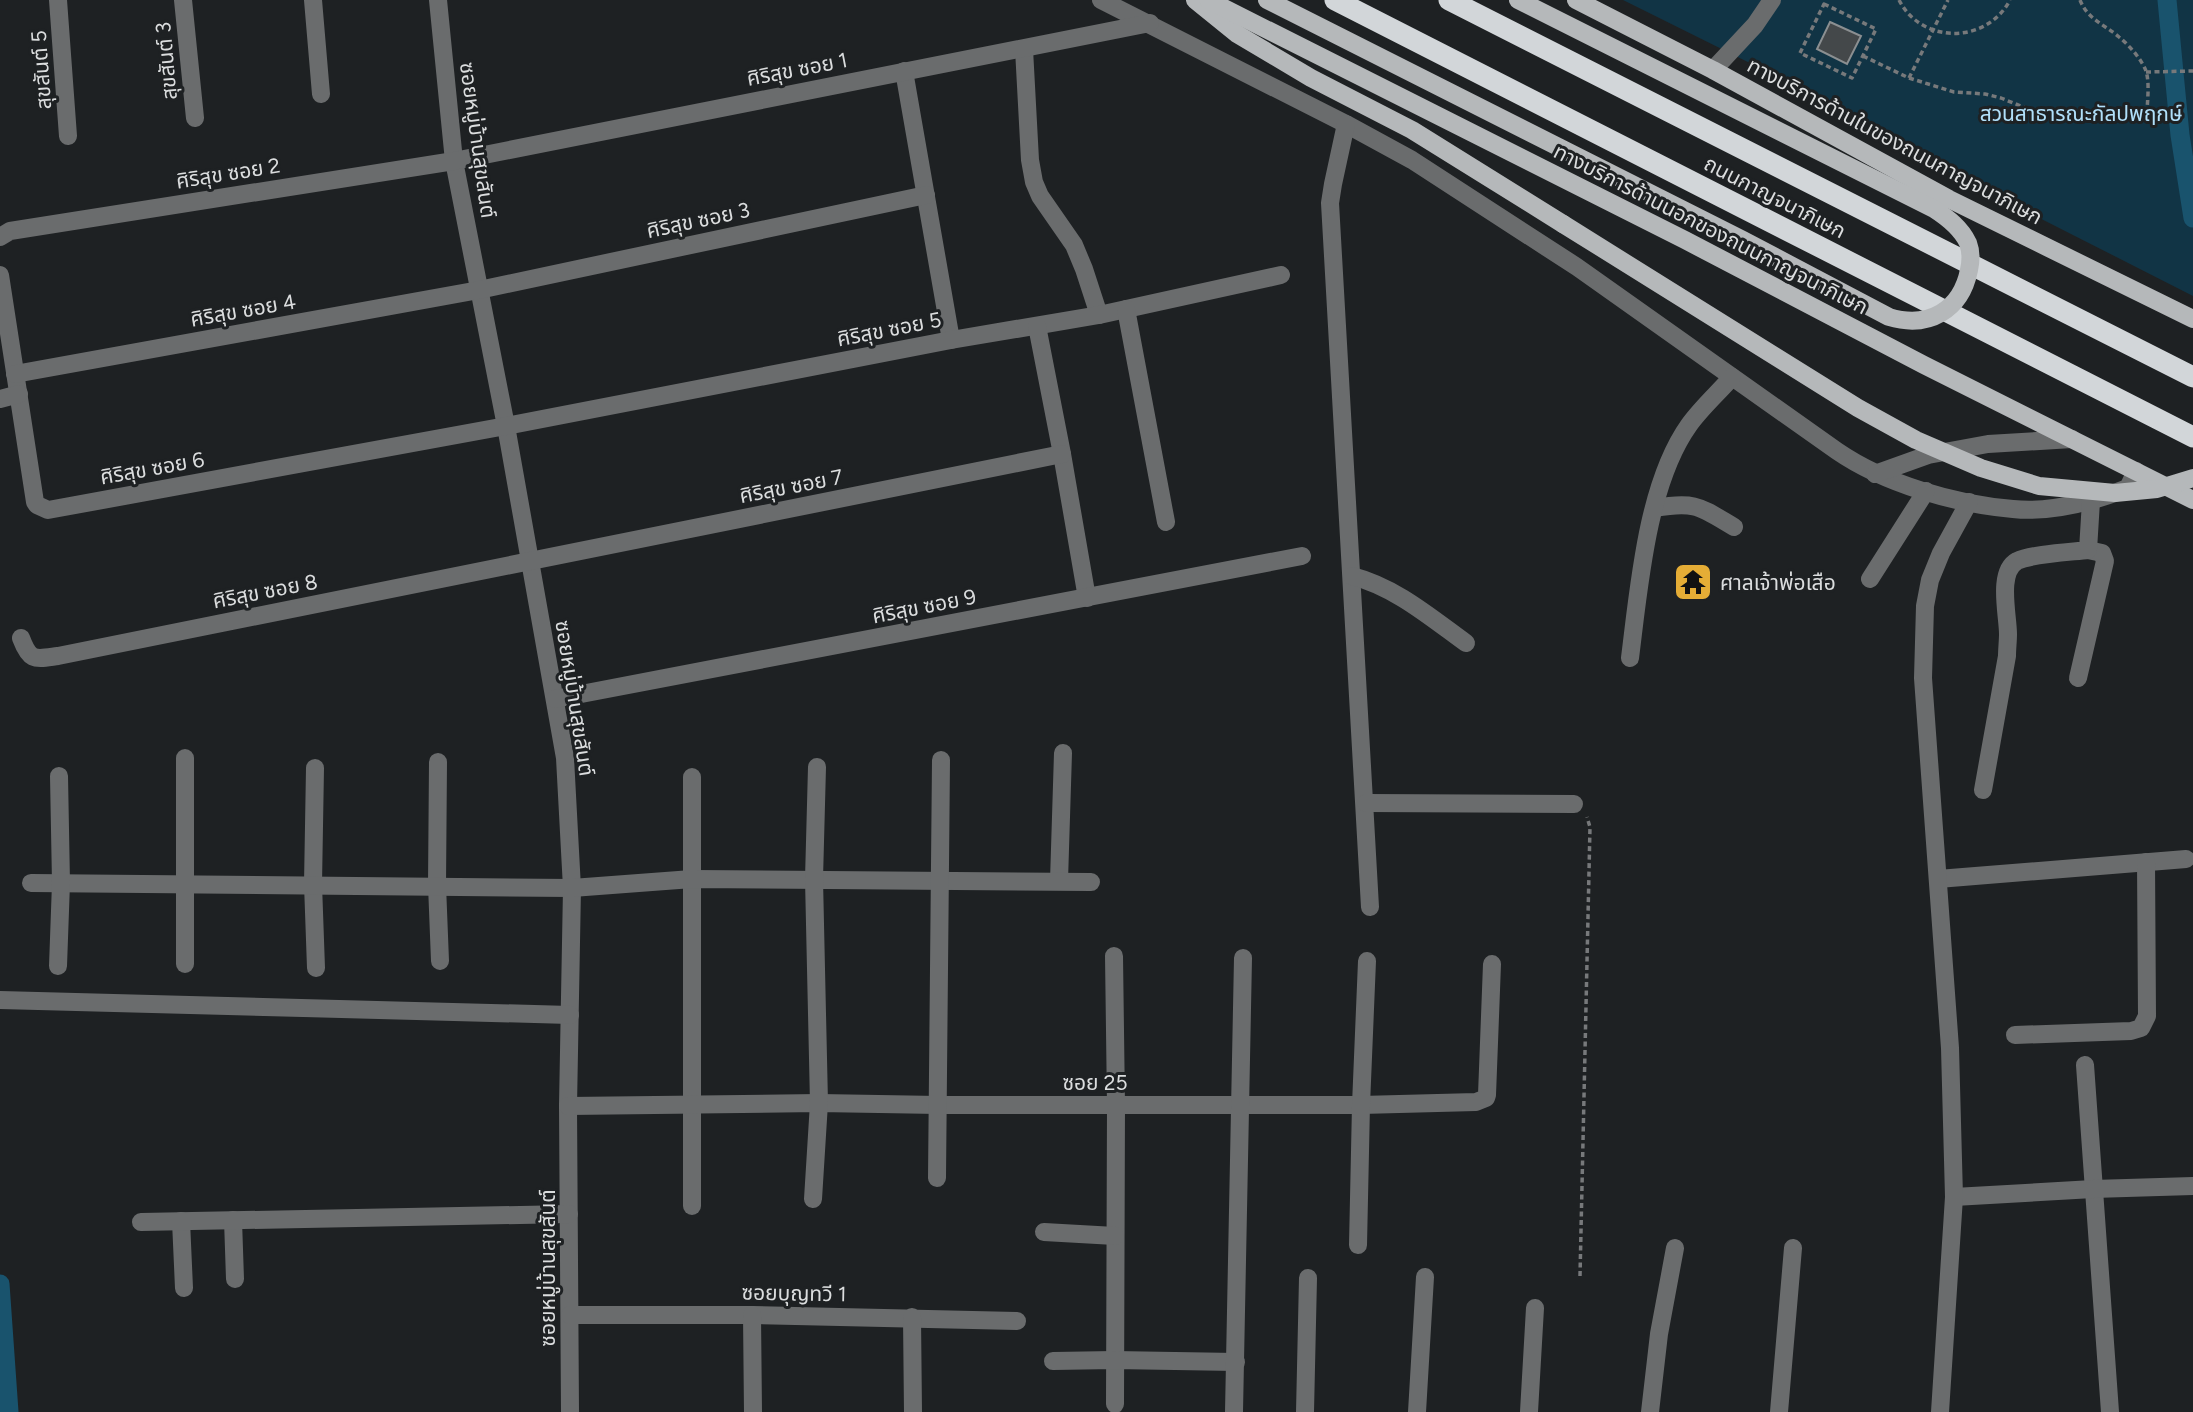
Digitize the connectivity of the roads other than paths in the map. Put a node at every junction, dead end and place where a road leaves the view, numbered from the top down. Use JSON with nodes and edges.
{"nodes":[{"id":1,"x":58,"y":0,"type":"edge"},
{"id":2,"x":183,"y":0,"type":"edge"},
{"id":3,"x":313,"y":0,"type":"edge"},
{"id":4,"x":438,"y":0,"type":"edge"},
{"id":5,"x":1101,"y":0,"type":"edge"},
{"id":6,"x":1195,"y":0,"type":"edge"},
{"id":7,"x":1208,"y":0,"type":"edge"},
{"id":8,"x":1267,"y":0,"type":"edge"},
{"id":9,"x":1335,"y":0,"type":"edge"},
{"id":10,"x":1450,"y":0,"type":"edge"},
{"id":11,"x":1518,"y":0,"type":"edge"},
{"id":12,"x":1576,"y":0,"type":"edge"},
{"id":13,"x":1772,"y":0,"type":"edge"},
{"id":14,"x":1150,"y":23,"type":"junction"},
{"id":15,"x":1024,"y":49,"type":"junction"},
{"id":16,"x":1713,"y":70,"type":"junction"},
{"id":17,"x":904,"y":71,"type":"junction"},
{"id":18,"x":321,"y":94,"type":"dead end"},
{"id":19,"x":195,"y":118,"type":"dead end"},
{"id":20,"x":1346,"y":124,"type":"junction"},
{"id":21,"x":68,"y":136,"type":"dead end"},
{"id":22,"x":454,"y":161,"type":"junction"},
{"id":23,"x":926,"y":195,"type":"junction"},
{"id":24,"x":5,"y":234,"type":"edge"},
{"id":25,"x":0,"y":275,"type":"edge"},
{"id":26,"x":1281,"y":275,"type":"dead end"},
{"id":27,"x":479,"y":290,"type":"junction"},
{"id":28,"x":1126,"y":309,"type":"junction"},
{"id":29,"x":1099,"y":315,"type":"junction"},
{"id":30,"x":2193,"y":318,"type":"edge"},
{"id":31,"x":1037,"y":326,"type":"junction"},
{"id":32,"x":951,"y":340,"type":"junction"},
{"id":33,"x":9,"y":366,"type":"edge"},
{"id":34,"x":1732,"y":377,"type":"junction"},
{"id":35,"x":2193,"y":377,"type":"edge"},
{"id":36,"x":19,"y":394,"type":"junction"},
{"id":37,"x":0,"y":399,"type":"edge"},
{"id":38,"x":506,"y":426,"type":"junction"},
{"id":39,"x":2193,"y":437,"type":"edge"},
{"id":40,"x":2072,"y":439,"type":"junction"},
{"id":41,"x":1062,"y":454,"type":"junction"},
{"id":42,"x":2136,"y":471,"type":"junction"},
{"id":43,"x":1875,"y":474,"type":"junction"},
{"id":44,"x":2193,"y":478,"type":"edge"},
{"id":45,"x":1926,"y":491,"type":"junction"},
{"id":46,"x":2193,"y":500,"type":"edge"},
{"id":47,"x":2091,"y":501,"type":"junction"},
{"id":48,"x":1969,"y":502,"type":"junction"},
{"id":49,"x":1654,"y":508,"type":"junction"},
{"id":50,"x":1166,"y":522,"type":"dead end"},
{"id":51,"x":1734,"y":527,"type":"dead end"},
{"id":52,"x":2088,"y":550,"type":"junction"},
{"id":53,"x":1302,"y":556,"type":"dead end"},
{"id":54,"x":529,"y":561,"type":"junction"},
{"id":55,"x":1352,"y":576,"type":"junction"},
{"id":56,"x":1870,"y":579,"type":"dead end"},
{"id":57,"x":1087,"y":598,"type":"junction"},
{"id":58,"x":21,"y":638,"type":"dead end"},
{"id":59,"x":1466,"y":643,"type":"dead end"},
{"id":60,"x":1630,"y":658,"type":"dead end"},
{"id":61,"x":2078,"y":678,"type":"dead end"},
{"id":62,"x":555,"y":699,"type":"junction"},
{"id":63,"x":1063,"y":753,"type":"dead end"},
{"id":64,"x":185,"y":758,"type":"dead end"},
{"id":65,"x":941,"y":760,"type":"dead end"},
{"id":66,"x":438,"y":762,"type":"dead end"},
{"id":67,"x":817,"y":767,"type":"dead end"},
{"id":68,"x":315,"y":768,"type":"dead end"},
{"id":69,"x":59,"y":776,"type":"dead end"},
{"id":70,"x":692,"y":778,"type":"dead end"},
{"id":71,"x":1983,"y":790,"type":"dead end"},
{"id":72,"x":1366,"y":803,"type":"junction"},
{"id":73,"x":1574,"y":804,"type":"road end"},
{"id":74,"x":2186,"y":859,"type":"dead end"},
{"id":75,"x":2146,"y":862,"type":"junction"},
{"id":76,"x":692,"y":879,"type":"junction"},
{"id":77,"x":814,"y":879,"type":"junction"},
{"id":78,"x":1938,"y":879,"type":"junction"},
{"id":79,"x":939,"y":881,"type":"junction"},
{"id":80,"x":1059,"y":881,"type":"junction"},
{"id":81,"x":1091,"y":882,"type":"dead end"},
{"id":82,"x":31,"y":883,"type":"dead end"},
{"id":83,"x":61,"y":883,"type":"junction"},
{"id":84,"x":186,"y":884,"type":"junction"},
{"id":85,"x":313,"y":884,"type":"junction"},
{"id":86,"x":437,"y":885,"type":"junction"},
{"id":87,"x":572,"y":888,"type":"junction"},
{"id":88,"x":1370,"y":907,"type":"dead end"},
{"id":89,"x":1114,"y":956,"type":"dead end"},
{"id":90,"x":1243,"y":958,"type":"dead end"},
{"id":91,"x":440,"y":961,"type":"dead end"},
{"id":92,"x":1367,"y":961,"type":"dead end"},
{"id":93,"x":185,"y":964,"type":"dead end"},
{"id":94,"x":1492,"y":964,"type":"dead end"},
{"id":95,"x":58,"y":967,"type":"dead end"},
{"id":96,"x":316,"y":968,"type":"dead end"},
{"id":97,"x":0,"y":1000,"type":"edge"},
{"id":98,"x":570,"y":1015,"type":"junction"},
{"id":99,"x":2015,"y":1035,"type":"dead end"},
{"id":100,"x":2085,"y":1065,"type":"dead end"},
{"id":101,"x":819,"y":1103,"type":"junction"},
{"id":102,"x":693,"y":1105,"type":"junction"},
{"id":103,"x":939,"y":1105,"type":"junction"},
{"id":104,"x":1116,"y":1105,"type":"junction"},
{"id":105,"x":1241,"y":1105,"type":"junction"},
{"id":106,"x":1361,"y":1105,"type":"junction"},
{"id":107,"x":568,"y":1106,"type":"junction"},
{"id":108,"x":937,"y":1178,"type":"dead end"},
{"id":109,"x":2193,"y":1186,"type":"edge"},
{"id":110,"x":2093,"y":1189,"type":"junction"},
{"id":111,"x":1954,"y":1197,"type":"junction"},
{"id":112,"x":813,"y":1199,"type":"dead end"},
{"id":113,"x":692,"y":1206,"type":"dead end"},
{"id":114,"x":569,"y":1214,"type":"junction"},
{"id":115,"x":233,"y":1220,"type":"junction"},
{"id":116,"x":181,"y":1221,"type":"junction"},
{"id":117,"x":141,"y":1222,"type":"dead end"},
{"id":118,"x":1044,"y":1232,"type":"dead end"},
{"id":119,"x":1115,"y":1236,"type":"junction"},
{"id":120,"x":1358,"y":1245,"type":"dead end"},
{"id":121,"x":1675,"y":1248,"type":"dead end"},
{"id":122,"x":1793,"y":1248,"type":"dead end"},
{"id":123,"x":1425,"y":1277,"type":"dead end"},
{"id":124,"x":1308,"y":1278,"type":"dead end"},
{"id":125,"x":235,"y":1279,"type":"dead end"},
{"id":126,"x":184,"y":1287,"type":"dead end"},
{"id":127,"x":1535,"y":1308,"type":"dead end"},
{"id":128,"x":570,"y":1315,"type":"junction"},
{"id":129,"x":752,"y":1315,"type":"junction"},
{"id":130,"x":912,"y":1317,"type":"junction"},
{"id":131,"x":1017,"y":1321,"type":"dead end"},
{"id":132,"x":1114,"y":1360,"type":"junction"},
{"id":133,"x":1053,"y":1361,"type":"dead end"},
{"id":134,"x":1236,"y":1362,"type":"junction"},
{"id":135,"x":1115,"y":1404,"type":"dead end"},
{"id":136,"x":570,"y":1412,"type":"edge"},
{"id":137,"x":753,"y":1412,"type":"edge"},
{"id":138,"x":912,"y":1412,"type":"edge"},
{"id":139,"x":1234,"y":1412,"type":"edge"},
{"id":140,"x":1305,"y":1412,"type":"edge"},
{"id":141,"x":1416,"y":1412,"type":"edge"},
{"id":142,"x":1529,"y":1412,"type":"edge"},
{"id":143,"x":1650,"y":1412,"type":"edge"},
{"id":144,"x":1779,"y":1412,"type":"edge"},
{"id":145,"x":1940,"y":1412,"type":"edge"},
{"id":146,"x":2110,"y":1412,"type":"edge"}],
"edges":[{"from":1,"to":21,"type":"street","name":"สุขสันต์ 5"},
{"from":2,"to":19,"type":"street","name":"สุขสันต์ 3"},
{"from":3,"to":18,"type":"street"},
{"from":4,"to":22,"type":"street","name":"ซอยหมู่บ้านสุขสันต์"},
{"from":5,"to":14,"type":"street"},
{"from":6,"to":44,"type":"main road","bridge":true},
{"from":7,"to":40,"type":"main road","name":"ทางบริการด้านนอกของถนนกาญจนาภิเษก"},
{"from":8,"to":11,"type":"main road","bridge":true},
{"from":9,"to":39,"type":"highway","name":"ถนนกาญจนาภิเษก"},
{"from":10,"to":35,"type":"highway","name":"ถนนกาญจนาภิเษก"},
{"from":12,"to":16,"type":"main road","name":"ทางบริการด้านในของถนนกาญจนาภิเษก"},
{"from":13,"to":16,"type":"street"},
{"from":14,"to":15,"type":"street","name":"ศิริสุข ซอย 1"},
{"from":14,"to":20,"type":"street"},
{"from":15,"to":17,"type":"street","name":"ศิริสุข ซอย 1"},
{"from":15,"to":29,"type":"street"},
{"from":16,"to":30,"type":"main road","name":"ทางบริการด้านในของถนนกาญจนาภิเษก"},
{"from":17,"to":22,"type":"street","name":"ศิริสุข ซอย 1"},
{"from":17,"to":23,"type":"street"},
{"from":20,"to":34,"type":"street"},
{"from":20,"to":55,"type":"street"},
{"from":22,"to":24,"type":"street","name":"ศิริสุข ซอย 2"},
{"from":22,"to":27,"type":"street","name":"ซอยหมู่บ้านสุขสันต์"},
{"from":23,"to":27,"type":"street","name":"ศิริสุข ซอย 3"},
{"from":23,"to":32,"type":"street"},
{"from":25,"to":33,"type":"street","name":"ศิริสุข ซอย 6"},
{"from":26,"to":28,"type":"street","name":"ศิริสุข ซอย 5"},
{"from":27,"to":33,"type":"street","name":"ศิริสุข ซอย 4"},
{"from":27,"to":38,"type":"street","name":"ซอยหมู่บ้านสุขสันต์"},
{"from":28,"to":29,"type":"street","name":"ศิริสุข ซอย 5"},
{"from":28,"to":50,"type":"street"},
{"from":29,"to":31,"type":"street","name":"ศิริสุข ซอย 5"},
{"from":31,"to":32,"type":"street","name":"ศิริสุข ซอย 5"},
{"from":31,"to":41,"type":"street"},
{"from":32,"to":38,"type":"street","name":"ศิริสุข ซอย 5"},
{"from":33,"to":36,"type":"street","name":"ศิริสุข ซอย 6"},
{"from":34,"to":43,"type":"street"},
{"from":34,"to":49,"type":"street"},
{"from":36,"to":37,"type":"street"},
{"from":36,"to":38,"type":"street","name":"ศิริสุข ซอย 6"},
{"from":38,"to":54,"type":"street","name":"ซอยหมู่บ้านสุขสันต์"},
{"from":40,"to":42,"type":"main road","name":"ทางบริการด้านนอกของถนนกาญจนาภิเษก"},
{"from":40,"to":43,"type":"street"},
{"from":41,"to":54,"type":"street","name":"ศิริสุข ซอย 7"},
{"from":41,"to":57,"type":"street"},
{"from":42,"to":46,"type":"main road","name":"ทางบริการด้านนอกของถนนกาญจนาภิเษก"},
{"from":42,"to":47,"type":"street"},
{"from":43,"to":45,"type":"street"},
{"from":45,"to":48,"type":"street"},
{"from":45,"to":56,"type":"street"},
{"from":47,"to":48,"type":"street"},
{"from":47,"to":52,"type":"street"},
{"from":48,"to":78,"type":"street"},
{"from":49,"to":51,"type":"street"},
{"from":49,"to":60,"type":"street"},
{"from":52,"to":61,"type":"street"},
{"from":52,"to":71,"type":"street"},
{"from":53,"to":57,"type":"street","name":"ศิริสุข ซอย 9"},
{"from":54,"to":58,"type":"street","name":"ศิริสุข ซอย 8"},
{"from":54,"to":62,"type":"street","name":"ซอยหมู่บ้านสุขสันต์"},
{"from":55,"to":59,"type":"street"},
{"from":55,"to":72,"type":"street"},
{"from":57,"to":62,"type":"street","name":"ศิริสุข ซอย 9"},
{"from":62,"to":87,"type":"street","name":"ซอยหมู่บ้านสุขสันต์"},
{"from":63,"to":80,"type":"street"},
{"from":64,"to":84,"type":"street"},
{"from":65,"to":79,"type":"street"},
{"from":66,"to":86,"type":"street"},
{"from":67,"to":77,"type":"street"},
{"from":68,"to":85,"type":"street"},
{"from":69,"to":83,"type":"street"},
{"from":70,"to":76,"type":"street"},
{"from":72,"to":73,"type":"street"},
{"from":72,"to":88,"type":"street"},
{"from":74,"to":75,"type":"street"},
{"from":75,"to":78,"type":"street"},
{"from":75,"to":99,"type":"street"},
{"from":76,"to":77,"type":"street"},
{"from":76,"to":87,"type":"street"},
{"from":76,"to":102,"type":"street"},
{"from":77,"to":79,"type":"street"},
{"from":77,"to":101,"type":"street"},
{"from":78,"to":111,"type":"street"},
{"from":79,"to":80,"type":"street"},
{"from":79,"to":103,"type":"street"},
{"from":80,"to":81,"type":"street"},
{"from":82,"to":83,"type":"street"},
{"from":83,"to":84,"type":"street"},
{"from":83,"to":95,"type":"street"},
{"from":84,"to":85,"type":"street"},
{"from":84,"to":93,"type":"street"},
{"from":85,"to":86,"type":"street"},
{"from":85,"to":96,"type":"street"},
{"from":86,"to":87,"type":"street"},
{"from":86,"to":91,"type":"street"},
{"from":87,"to":98,"type":"street","name":"ซอยหมู่บ้านสุขสันต์"},
{"from":89,"to":104,"type":"street"},
{"from":90,"to":105,"type":"street"},
{"from":92,"to":106,"type":"street"},
{"from":94,"to":106,"type":"street","name":"ซอย 25"},
{"from":97,"to":98,"type":"street"},
{"from":98,"to":107,"type":"street","name":"ซอยหมู่บ้านสุขสันต์"},
{"from":100,"to":110,"type":"street"},
{"from":101,"to":102,"type":"street","name":"ซอย 25"},
{"from":101,"to":103,"type":"street","name":"ซอย 25"},
{"from":101,"to":112,"type":"street"},
{"from":102,"to":107,"type":"street","name":"ซอย 25"},
{"from":102,"to":113,"type":"street"},
{"from":103,"to":104,"type":"street","name":"ซอย 25"},
{"from":103,"to":108,"type":"street"},
{"from":104,"to":105,"type":"street","name":"ซอย 25"},
{"from":104,"to":119,"type":"street"},
{"from":105,"to":106,"type":"street","name":"ซอย 25"},
{"from":105,"to":134,"type":"street"},
{"from":106,"to":120,"type":"street"},
{"from":107,"to":114,"type":"street","name":"ซอยหมู่บ้านสุขสันต์"},
{"from":109,"to":110,"type":"street"},
{"from":110,"to":111,"type":"street"},
{"from":110,"to":146,"type":"street"},
{"from":111,"to":145,"type":"street"},
{"from":114,"to":115,"type":"street"},
{"from":114,"to":128,"type":"street","name":"ซอยหมู่บ้านสุขสันต์"},
{"from":115,"to":116,"type":"street"},
{"from":115,"to":125,"type":"street"},
{"from":116,"to":117,"type":"street"},
{"from":116,"to":126,"type":"street"},
{"from":118,"to":119,"type":"street"},
{"from":119,"to":132,"type":"street"},
{"from":121,"to":143,"type":"street"},
{"from":122,"to":144,"type":"street"},
{"from":123,"to":141,"type":"street"},
{"from":124,"to":140,"type":"street"},
{"from":127,"to":142,"type":"street"},
{"from":128,"to":129,"type":"street","name":"ซอยบุญทวี 1"},
{"from":128,"to":136,"type":"street","name":"ซอยหมู่บ้านสุขสันต์"},
{"from":129,"to":130,"type":"street","name":"ซอยบุญทวี 1"},
{"from":129,"to":137,"type":"street"},
{"from":130,"to":131,"type":"street","name":"ซอยบุญทวี 1"},
{"from":130,"to":138,"type":"street"},
{"from":132,"to":133,"type":"street"},
{"from":132,"to":134,"type":"street"},
{"from":132,"to":135,"type":"street"},
{"from":134,"to":139,"type":"street"}]}
